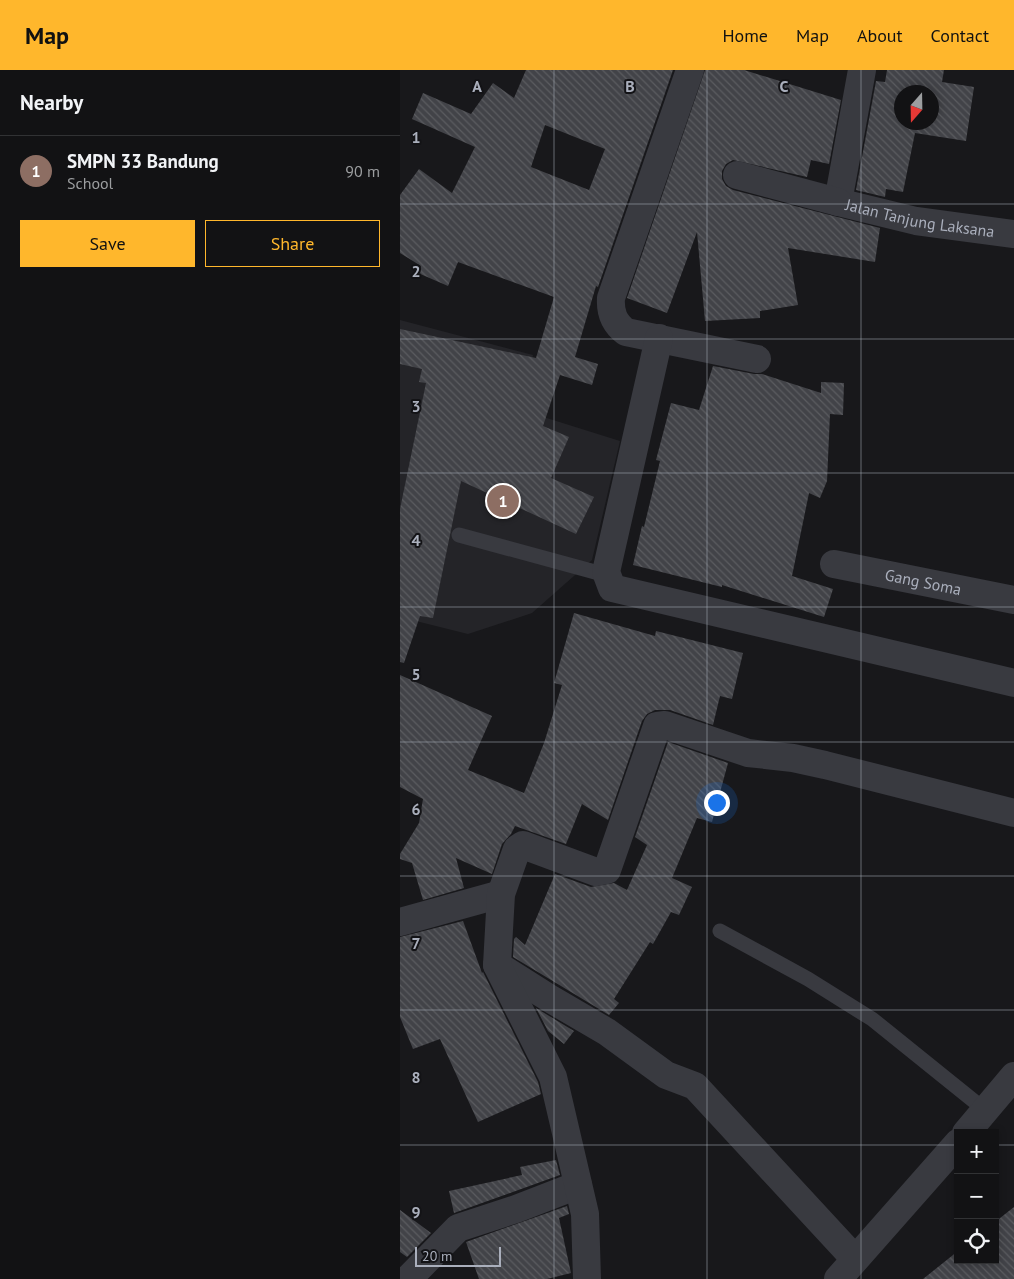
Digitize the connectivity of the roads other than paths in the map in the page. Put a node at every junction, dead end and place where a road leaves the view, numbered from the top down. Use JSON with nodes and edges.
{"nodes":[{"id":1,"x":690,"y":70,"type":"edge"},
{"id":2,"x":862,"y":70,"type":"edge"},
{"id":3,"x":737,"y":176,"type":"dead end"},
{"id":4,"x":838,"y":202,"type":"junction"},
{"id":5,"x":1014,"y":234,"type":"edge"},
{"id":6,"x":659,"y":338,"type":"junction"},
{"id":7,"x":757,"y":359,"type":"dead end"},
{"id":8,"x":459,"y":535,"type":"dead end"},
{"id":9,"x":834,"y":564,"type":"dead end"},
{"id":10,"x":606,"y":575,"type":"junction"},
{"id":11,"x":1014,"y":600,"type":"edge"},
{"id":12,"x":1014,"y":683,"type":"edge"},
{"id":13,"x":1014,"y":813,"type":"edge"},
{"id":14,"x":501,"y":894,"type":"junction"},
{"id":15,"x":400,"y":922,"type":"edge"},
{"id":16,"x":720,"y":931,"type":"dead end"},
{"id":17,"x":497,"y":964,"type":"junction"},
{"id":18,"x":1014,"y":1076,"type":"edge"},
{"id":19,"x":985,"y":1110,"type":"junction"},
{"id":20,"x":969,"y":1129,"type":"edge"},
{"id":21,"x":954,"y":1148,"type":"edge"},
{"id":22,"x":578,"y":1185,"type":"junction"},
{"id":23,"x":846,"y":1269,"type":"edge"},
{"id":24,"x":408,"y":1279,"type":"edge"},
{"id":25,"x":587,"y":1279,"type":"edge"}],
"edges":[{"from":1,"to":6,"type":"street"},
{"from":2,"to":4,"type":"street","name":"Jalan Tanjung Laksana"},
{"from":3,"to":4,"type":"street"},
{"from":4,"to":5,"type":"street","name":"Jalan Tanjung Laksana"},
{"from":6,"to":7,"type":"street"},
{"from":6,"to":10,"type":"street"},
{"from":8,"to":10,"type":"lane"},
{"from":9,"to":11,"type":"street","name":"Gang Soma"},
{"from":10,"to":12,"type":"street"},
{"from":13,"to":14,"type":"street"},
{"from":14,"to":15,"type":"street"},
{"from":14,"to":17,"type":"street"},
{"from":16,"to":19,"type":"lane"},
{"from":17,"to":22,"type":"street"},
{"from":17,"to":23,"type":"street"},
{"from":18,"to":19,"type":"street"},
{"from":19,"to":20,"type":"street"},
{"from":21,"to":23,"type":"street"},
{"from":22,"to":24,"type":"street"},
{"from":22,"to":25,"type":"street"}]}
